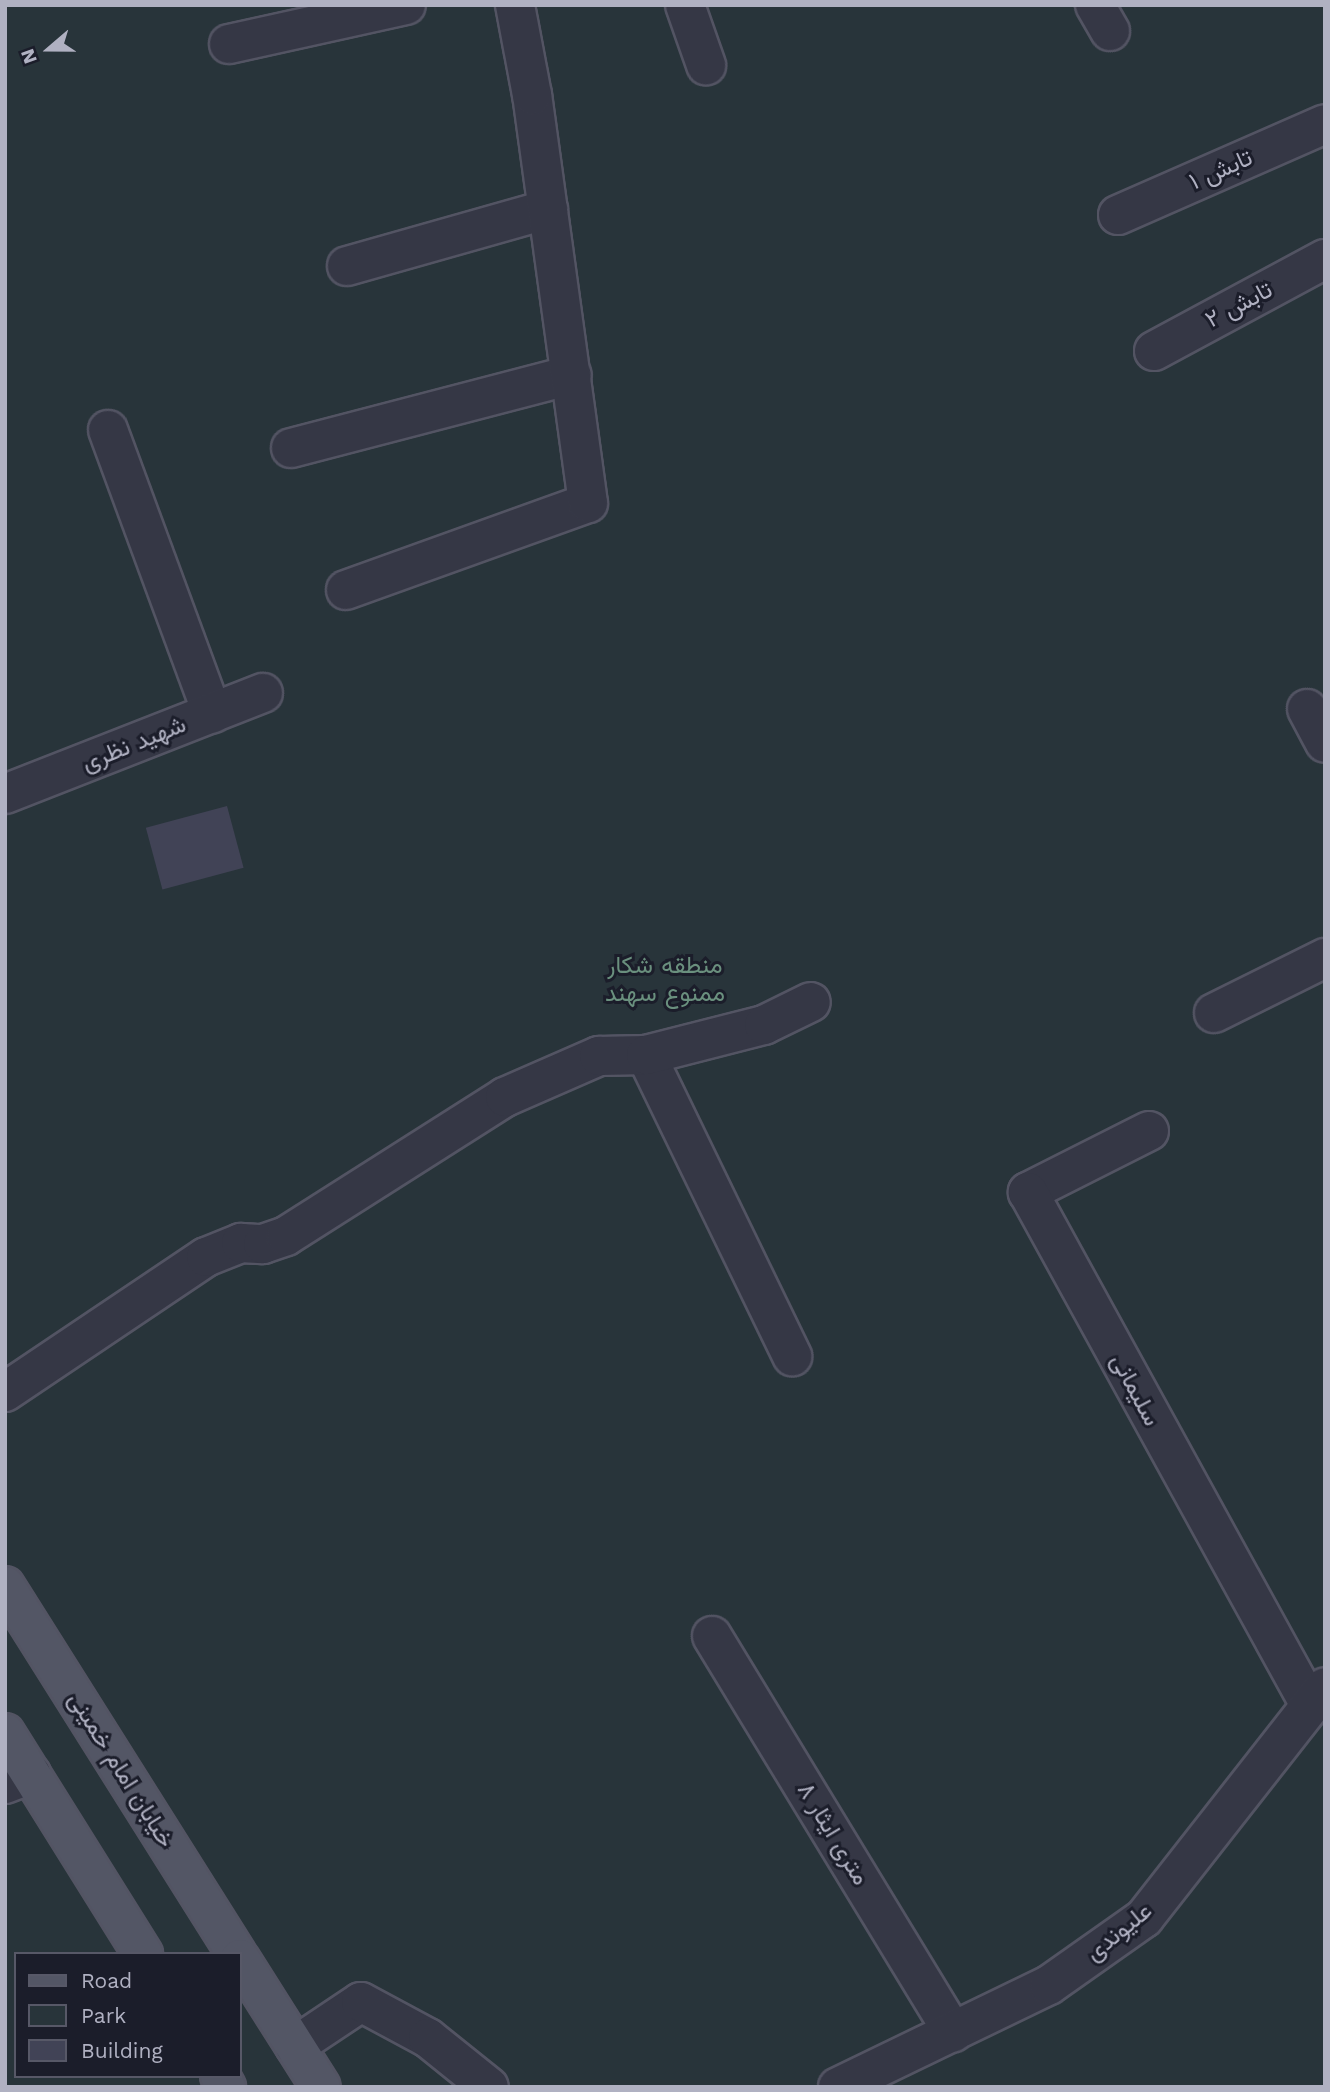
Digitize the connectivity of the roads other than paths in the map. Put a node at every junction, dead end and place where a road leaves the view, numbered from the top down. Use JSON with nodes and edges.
{"nodes":[{"id":1,"x":406,"y":5,"type":"edge"},
{"id":2,"x":515,"y":5,"type":"edge"},
{"id":3,"x":685,"y":5,"type":"edge"},
{"id":4,"x":229,"y":44,"type":"dead end"},
{"id":5,"x":706,"y":65,"type":"dead end"},
{"id":6,"x":1325,"y":124,"type":"edge"},
{"id":7,"x":548,"y":209,"type":"junction"},
{"id":8,"x":1118,"y":215,"type":"dead end"},
{"id":9,"x":1325,"y":259,"type":"edge"},
{"id":10,"x":347,"y":266,"type":"dead end"},
{"id":11,"x":1154,"y":351,"type":"dead end"},
{"id":12,"x":572,"y":375,"type":"junction"},
{"id":13,"x":108,"y":430,"type":"dead end"},
{"id":14,"x":290,"y":448,"type":"dead end"},
{"id":15,"x":346,"y":590,"type":"dead end"},
{"id":16,"x":263,"y":693,"type":"dead end"},
{"id":17,"x":1307,"y":709,"type":"dead end"},
{"id":18,"x":212,"y":713,"type":"junction"},
{"id":19,"x":1325,"y":743,"type":"edge"},
{"id":20,"x":5,"y":794,"type":"edge"},
{"id":21,"x":1325,"y":958,"type":"edge"},
{"id":22,"x":811,"y":1002,"type":"dead end"},
{"id":23,"x":1213,"y":1013,"type":"dead end"},
{"id":24,"x":646,"y":1055,"type":"junction"},
{"id":25,"x":1149,"y":1131,"type":"dead end"},
{"id":26,"x":792,"y":1356,"type":"dead end"},
{"id":27,"x":5,"y":1392,"type":"edge"},
{"id":28,"x":5,"y":1586,"type":"edge"},
{"id":29,"x":712,"y":1636,"type":"dead end"},
{"id":30,"x":1318,"y":1696,"type":"edge"},
{"id":31,"x":5,"y":1733,"type":"edge"},
{"id":32,"x":18,"y":1779,"type":"edge"},
{"id":33,"x":142,"y":1952,"type":"edge"},
{"id":34,"x":236,"y":1952,"type":"edge"},
{"id":35,"x":242,"y":1961,"type":"edge"},
{"id":36,"x":953,"y":2032,"type":"junction"},
{"id":37,"x":295,"y":2046,"type":"junction"},
{"id":38,"x":845,"y":2085,"type":"edge"},
{"id":39,"x":321,"y":2087,"type":"edge"},
{"id":40,"x":489,"y":2087,"type":"edge"}],
"edges":[{"from":1,"to":4,"type":"street"},
{"from":2,"to":7,"type":"street"},
{"from":3,"to":5,"type":"street"},
{"from":6,"to":8,"type":"street","name":"تابش ۱"},
{"from":7,"to":10,"type":"street"},
{"from":7,"to":12,"type":"street"},
{"from":9,"to":11,"type":"street","name":"تابش ۲"},
{"from":12,"to":14,"type":"street"},
{"from":12,"to":15,"type":"street"},
{"from":13,"to":18,"type":"street"},
{"from":16,"to":18,"type":"street","name":"شهید نظری"},
{"from":17,"to":19,"type":"street"},
{"from":18,"to":20,"type":"street","name":"شهید نظری"},
{"from":21,"to":23,"type":"street"},
{"from":22,"to":24,"type":"street"},
{"from":24,"to":26,"type":"street"},
{"from":24,"to":27,"type":"street"},
{"from":25,"to":30,"type":"street","name":"سلیمانی"},
{"from":28,"to":34,"type":"main road","name":"خیابان امام خمینی"},
{"from":29,"to":36,"type":"street","name":"۸ متری ایثار"},
{"from":30,"to":36,"type":"street","name":"علیوندی"},
{"from":31,"to":32,"type":"main road"},
{"from":32,"to":33,"type":"main road"},
{"from":35,"to":37,"type":"main road"},
{"from":36,"to":38,"type":"street","name":"علیوندی"},
{"from":37,"to":39,"type":"main road"},
{"from":37,"to":40,"type":"street"}]}
